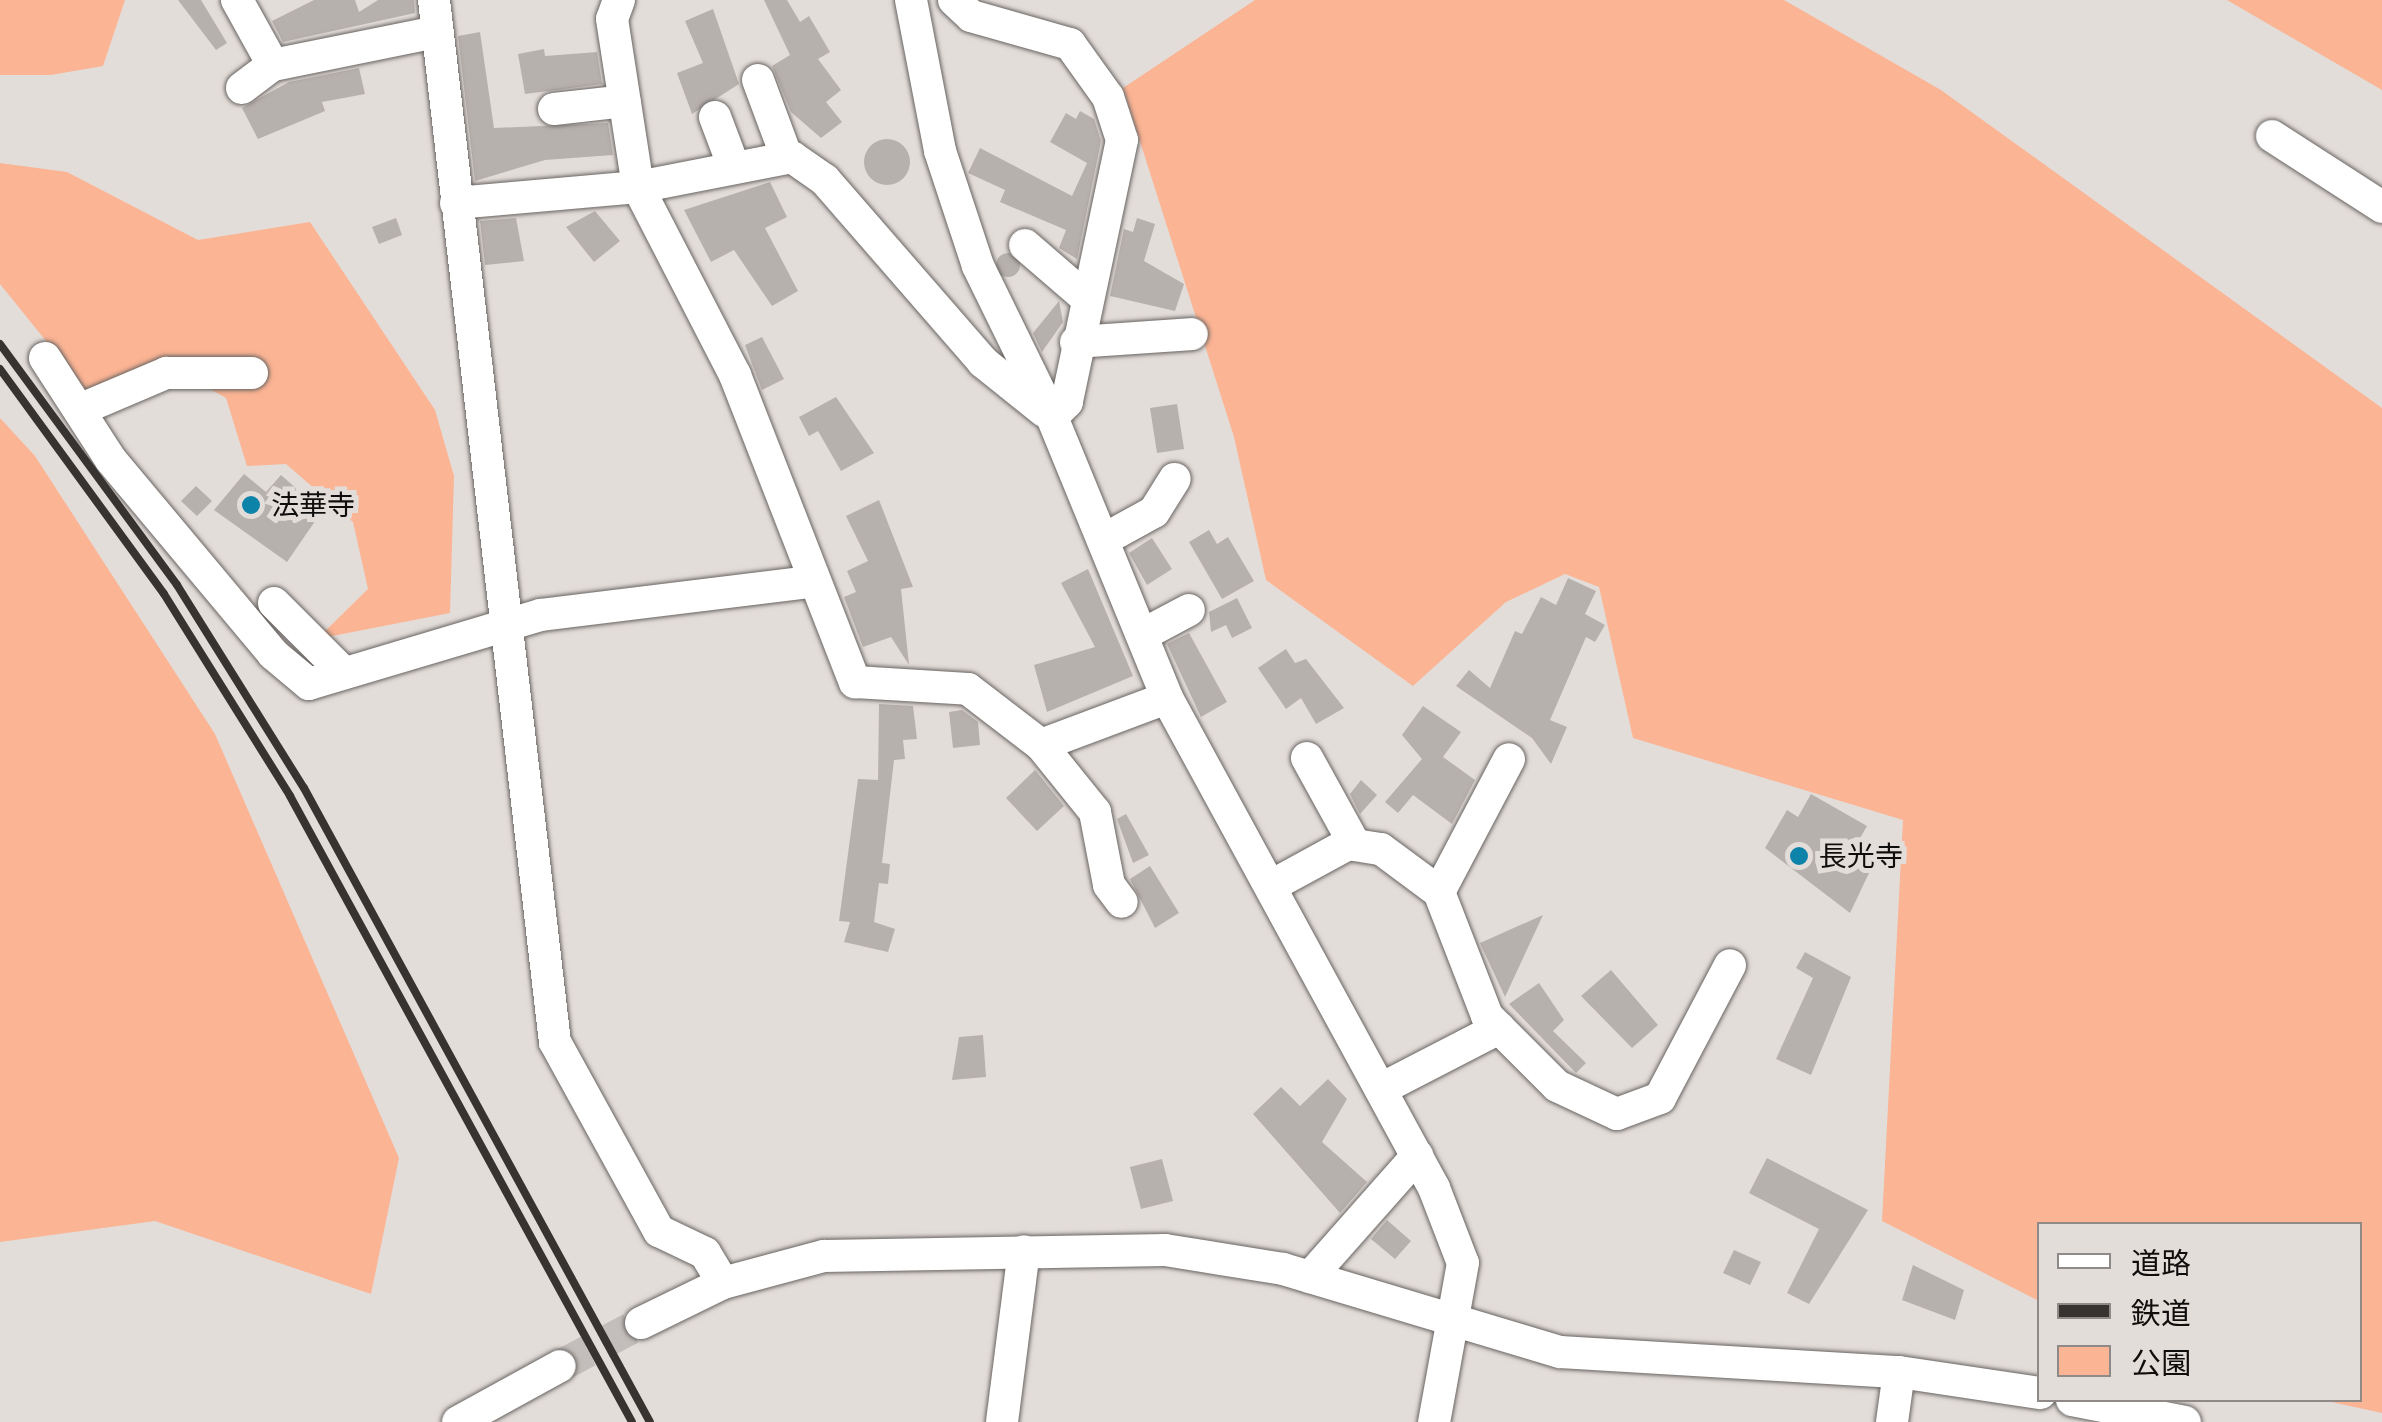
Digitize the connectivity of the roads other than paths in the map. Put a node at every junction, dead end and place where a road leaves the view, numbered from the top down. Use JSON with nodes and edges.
{"nodes":[{"id":1,"x":237,"y":0,"type":"edge"},
{"id":2,"x":619,"y":0,"type":"edge"},
{"id":3,"x":911,"y":0,"type":"edge"},
{"id":4,"x":954,"y":0,"type":"edge"},
{"id":5,"x":435,"y":16,"type":"edge"},
{"id":6,"x":274,"y":65,"type":"junction"},
{"id":7,"x":758,"y":80,"type":"dead end"},
{"id":8,"x":242,"y":88,"type":"dead end"},
{"id":9,"x":625,"y":101,"type":"junction"},
{"id":10,"x":554,"y":110,"type":"dead end"},
{"id":11,"x":715,"y":117,"type":"dead end"},
{"id":12,"x":2272,"y":136,"type":"dead end"},
{"id":13,"x":787,"y":158,"type":"junction"},
{"id":14,"x":733,"y":165,"type":"junction"},
{"id":15,"x":638,"y":187,"type":"junction"},
{"id":16,"x":456,"y":203,"type":"junction"},
{"id":17,"x":2382,"y":207,"type":"edge"},
{"id":18,"x":1025,"y":245,"type":"dead end"},
{"id":19,"x":1083,"y":295,"type":"junction"},
{"id":20,"x":1192,"y":334,"type":"dead end"},
{"id":21,"x":1076,"y":342,"type":"junction"},
{"id":22,"x":45,"y":358,"type":"dead end"},
{"id":23,"x":252,"y":373,"type":"dead end"},
{"id":24,"x":79,"y":410,"type":"junction"},
{"id":25,"x":1052,"y":417,"type":"junction"},
{"id":26,"x":1175,"y":480,"type":"dead end"},
{"id":27,"x":1103,"y":540,"type":"junction"},
{"id":28,"x":809,"y":582,"type":"junction"},
{"id":29,"x":274,"y":603,"type":"dead end"},
{"id":30,"x":1189,"y":610,"type":"dead end"},
{"id":31,"x":506,"y":624,"type":"junction"},
{"id":32,"x":1142,"y":635,"type":"junction"},
{"id":33,"x":344,"y":673,"type":"junction"},
{"id":34,"x":1167,"y":698,"type":"junction"},
{"id":35,"x":1041,"y":745,"type":"junction"},
{"id":36,"x":1307,"y":758,"type":"dead end"},
{"id":37,"x":1508,"y":759,"type":"dead end"},
{"id":38,"x":1355,"y":845,"type":"junction"},
{"id":39,"x":1272,"y":886,"type":"junction"},
{"id":40,"x":1439,"y":892,"type":"junction"},
{"id":41,"x":1122,"y":902,"type":"dead end"},
{"id":42,"x":1730,"y":965,"type":"dead end"},
{"id":43,"x":1499,"y":1028,"type":"junction"},
{"id":44,"x":1381,"y":1089,"type":"junction"},
{"id":45,"x":1417,"y":1156,"type":"junction"},
{"id":46,"x":1024,"y":1251,"type":"junction"},
{"id":47,"x":1310,"y":1278,"type":"junction"},
{"id":48,"x":723,"y":1282,"type":"junction"},
{"id":49,"x":640,"y":1323,"type":"tunnel mouth"},
{"id":50,"x":1453,"y":1326,"type":"junction"},
{"id":51,"x":560,"y":1366,"type":"tunnel mouth"},
{"id":52,"x":1899,"y":1372,"type":"junction"},
{"id":53,"x":2037,"y":1394,"type":"edge"},
{"id":54,"x":2082,"y":1402,"type":"edge"},
{"id":55,"x":461,"y":1421,"type":"edge"},
{"id":56,"x":1002,"y":1422,"type":"edge"},
{"id":57,"x":1434,"y":1422,"type":"edge"},
{"id":58,"x":1892,"y":1422,"type":"edge"},
{"id":59,"x":2185,"y":1422,"type":"edge"}],
"edges":[{"from":1,"to":6,"type":"street"},
{"from":2,"to":9,"type":"street"},
{"from":3,"to":25,"type":"street"},
{"from":4,"to":19,"type":"street"},
{"from":5,"to":6,"type":"street"},
{"from":5,"to":16,"type":"street"},
{"from":6,"to":8,"type":"street"},
{"from":7,"to":13,"type":"street"},
{"from":9,"to":10,"type":"street"},
{"from":9,"to":15,"type":"street"},
{"from":11,"to":14,"type":"street"},
{"from":12,"to":17,"type":"street"},
{"from":13,"to":14,"type":"street"},
{"from":13,"to":25,"type":"street"},
{"from":14,"to":15,"type":"street"},
{"from":15,"to":16,"type":"street"},
{"from":15,"to":28,"type":"street"},
{"from":16,"to":31,"type":"street"},
{"from":18,"to":19,"type":"street"},
{"from":19,"to":21,"type":"street"},
{"from":20,"to":21,"type":"street"},
{"from":21,"to":25,"type":"street"},
{"from":22,"to":24,"type":"street"},
{"from":23,"to":24,"type":"street"},
{"from":24,"to":33,"type":"street"},
{"from":25,"to":27,"type":"street"},
{"from":26,"to":27,"type":"street"},
{"from":27,"to":32,"type":"street"},
{"from":28,"to":31,"type":"street"},
{"from":28,"to":35,"type":"street"},
{"from":29,"to":33,"type":"street"},
{"from":30,"to":32,"type":"street"},
{"from":31,"to":33,"type":"street"},
{"from":31,"to":48,"type":"street"},
{"from":32,"to":34,"type":"street"},
{"from":34,"to":35,"type":"street"},
{"from":34,"to":39,"type":"street"},
{"from":35,"to":41,"type":"street"},
{"from":36,"to":38,"type":"street"},
{"from":37,"to":40,"type":"street"},
{"from":38,"to":39,"type":"street"},
{"from":38,"to":40,"type":"street"},
{"from":39,"to":44,"type":"street"},
{"from":40,"to":43,"type":"street"},
{"from":42,"to":43,"type":"street"},
{"from":43,"to":44,"type":"street"},
{"from":44,"to":45,"type":"street"},
{"from":45,"to":47,"type":"street"},
{"from":45,"to":50,"type":"street"},
{"from":46,"to":47,"type":"street"},
{"from":46,"to":48,"type":"street"},
{"from":46,"to":56,"type":"street"},
{"from":47,"to":50,"type":"street"},
{"from":48,"to":49,"type":"street"},
{"from":50,"to":52,"type":"street"},
{"from":50,"to":57,"type":"street"},
{"from":51,"to":55,"type":"street"},
{"from":52,"to":53,"type":"street"},
{"from":52,"to":58,"type":"street"},
{"from":54,"to":59,"type":"street"}]}
